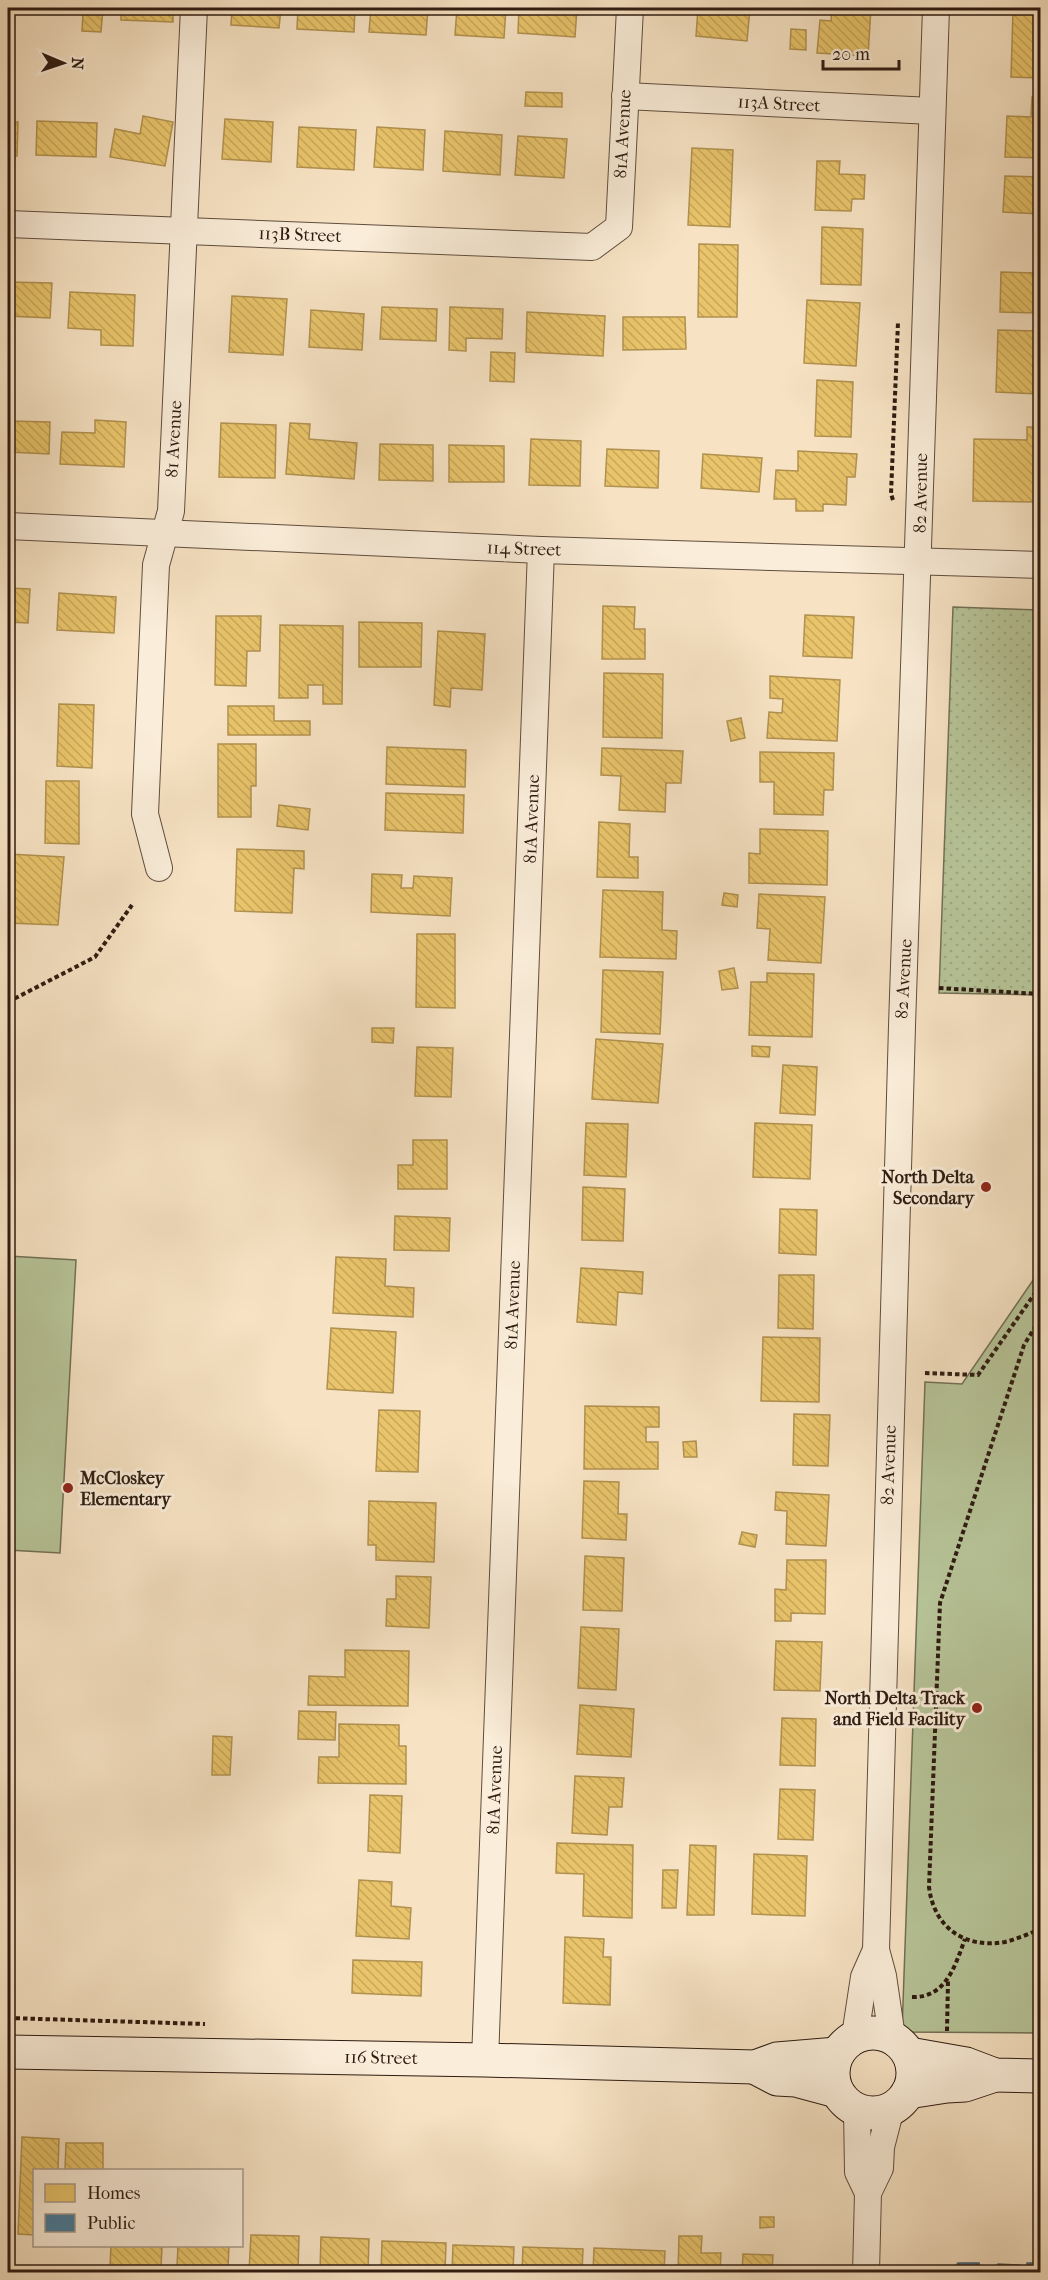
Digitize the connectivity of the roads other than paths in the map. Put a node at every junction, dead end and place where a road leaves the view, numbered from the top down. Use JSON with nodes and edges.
{"nodes":[{"id":1,"x":194,"y":8,"type":"edge"},
{"id":2,"x":630,"y":8,"type":"edge"},
{"id":3,"x":936,"y":8,"type":"edge"},
{"id":4,"x":625,"y":96,"type":"junction"},
{"id":5,"x":932,"y":111,"type":"junction"},
{"id":6,"x":8,"y":224,"type":"edge"},
{"id":7,"x":184,"y":230,"type":"junction"},
{"id":8,"x":592,"y":247,"type":"joint"},
{"id":9,"x":8,"y":526,"type":"edge"},
{"id":10,"x":165,"y":535,"type":"junction"},
{"id":11,"x":542,"y":549,"type":"junction"},
{"id":12,"x":919,"y":561,"type":"junction"},
{"id":13,"x":1041,"y":565,"type":"edge"},
{"id":14,"x":159,"y":868,"type":"dead end"},
{"id":15,"x":876,"y":1950,"type":"junction"},
{"id":16,"x":846,"y":2045,"type":"junction"},
{"id":17,"x":900,"y":2046,"type":"junction"},
{"id":18,"x":8,"y":2052,"type":"edge"},
{"id":19,"x":485,"y":2060,"type":"junction"},
{"id":20,"x":755,"y":2067,"type":"junction"},
{"id":21,"x":994,"y":2075,"type":"junction"},
{"id":22,"x":1041,"y":2076,"type":"edge"},
{"id":23,"x":847,"y":2100,"type":"junction"},
{"id":24,"x":900,"y":2100,"type":"junction"},
{"id":25,"x":868,"y":2193,"type":"junction"},
{"id":26,"x":866,"y":2272,"type":"edge"}],
"edges":[{"from":1,"to":7,"type":"street","name":"81 Avenue"},
{"from":2,"to":4,"type":"street","name":"81A Avenue"},
{"from":3,"to":5,"type":"street","name":"82 Avenue"},
{"from":4,"to":5,"type":"street","name":"113A Street"},
{"from":4,"to":8,"type":"street","name":"81A Avenue"},
{"from":5,"to":12,"type":"street","name":"82 Avenue"},
{"from":6,"to":7,"type":"street","name":"113B Street"},
{"from":7,"to":8,"type":"street","name":"113B Street"},
{"from":7,"to":10,"type":"street","name":"81 Avenue"},
{"from":9,"to":10,"type":"street","name":"114 Street"},
{"from":10,"to":11,"type":"street","name":"114 Street"},
{"from":10,"to":14,"type":"street","name":"81 Avenue"},
{"from":11,"to":12,"type":"street","name":"114 Street"},
{"from":11,"to":19,"type":"street","name":"81A Avenue"},
{"from":12,"to":13,"type":"street","name":"114 Street"},
{"from":12,"to":15,"type":"street","name":"82 Avenue"},
{"from":15,"to":16,"type":"street","name":"82 Avenue"},
{"from":15,"to":17,"type":"street","name":"82 Avenue"},
{"from":16,"to":17,"type":"street"},
{"from":16,"to":20,"type":"street","name":"116 Street"},
{"from":16,"to":23,"type":"street"},
{"from":17,"to":21,"type":"street"},
{"from":17,"to":24,"type":"street"},
{"from":18,"to":19,"type":"street","name":"116 Street"},
{"from":19,"to":20,"type":"street","name":"116 Street"},
{"from":20,"to":23,"type":"street","name":"116 Street"},
{"from":21,"to":22,"type":"street"},
{"from":21,"to":24,"type":"street"},
{"from":23,"to":24,"type":"street"},
{"from":23,"to":25,"type":"street"},
{"from":24,"to":25,"type":"street"},
{"from":25,"to":26,"type":"street"}]}
